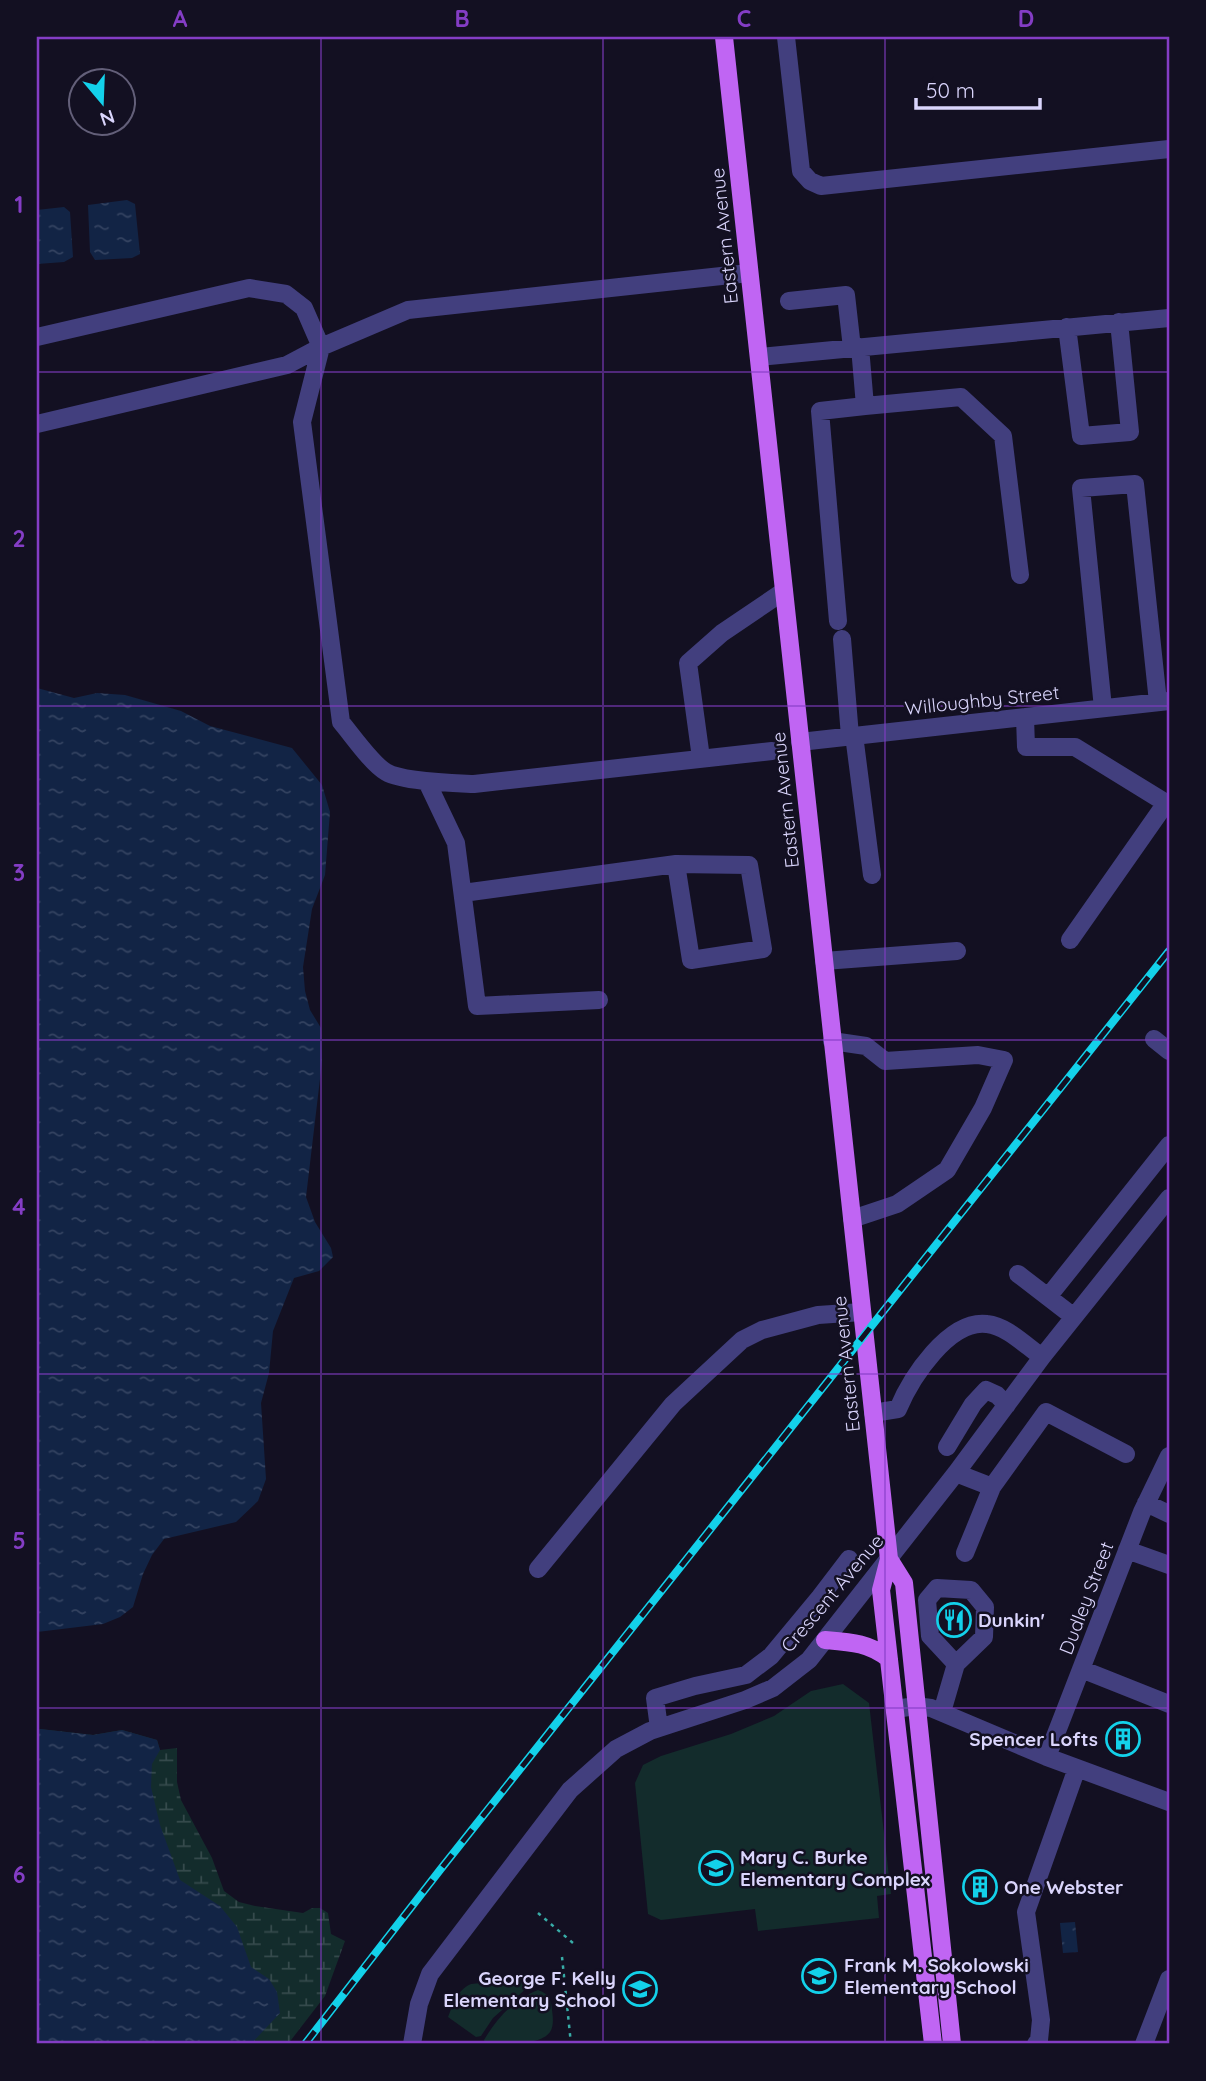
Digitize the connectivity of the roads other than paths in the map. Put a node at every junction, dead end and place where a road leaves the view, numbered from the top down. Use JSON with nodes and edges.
{"nodes":[{"id":1,"x":724,"y":37,"type":"edge"},
{"id":2,"x":786,"y":37,"type":"edge"},
{"id":3,"x":1169,"y":149,"type":"edge"},
{"id":4,"x":750,"y":273,"type":"junction"},
{"id":5,"x":789,"y":301,"type":"dead end"},
{"id":6,"x":1169,"y":317,"type":"edge"},
{"id":7,"x":1119,"y":322,"type":"junction"},
{"id":8,"x":1067,"y":327,"type":"junction"},
{"id":9,"x":37,"y":337,"type":"edge"},
{"id":10,"x":321,"y":347,"type":"junction"},
{"id":11,"x":856,"y":347,"type":"junction"},
{"id":12,"x":758,"y":357,"type":"junction"},
{"id":13,"x":865,"y":406,"type":"junction"},
{"id":14,"x":37,"y":425,"type":"edge"},
{"id":15,"x":1020,"y":575,"type":"dead end"},
{"id":16,"x":784,"y":591,"type":"junction"},
{"id":17,"x":838,"y":621,"type":"dead end"},
{"id":18,"x":842,"y":639,"type":"dead end"},
{"id":19,"x":1164,"y":701,"type":"edge"},
{"id":20,"x":1103,"y":708,"type":"junction"},
{"id":21,"x":1025,"y":717,"type":"junction"},
{"id":22,"x":852,"y":736,"type":"junction"},
{"id":23,"x":800,"y":741,"type":"junction"},
{"id":24,"x":772,"y":751,"type":"dead end"},
{"id":25,"x":701,"y":758,"type":"junction"},
{"id":26,"x":428,"y":782,"type":"junction"},
{"id":27,"x":676,"y":864,"type":"junction"},
{"id":28,"x":872,"y":875,"type":"dead end"},
{"id":29,"x":463,"y":893,"type":"junction"},
{"id":30,"x":1070,"y":940,"type":"dead end"},
{"id":31,"x":957,"y":951,"type":"dead end"},
{"id":32,"x":824,"y":961,"type":"junction"},
{"id":33,"x":599,"y":1000,"type":"dead end"},
{"id":34,"x":1154,"y":1039,"type":"dead end"},
{"id":35,"x":832,"y":1041,"type":"junction"},
{"id":36,"x":1169,"y":1051,"type":"edge"},
{"id":37,"x":1169,"y":1145,"type":"edge"},
{"id":38,"x":1166,"y":1208,"type":"edge"},
{"id":39,"x":852,"y":1219,"type":"junction"},
{"id":40,"x":1018,"y":1274,"type":"dead end"},
{"id":41,"x":1048,"y":1297,"type":"junction"},
{"id":42,"x":862,"y":1312,"type":"junction"},
{"id":43,"x":1074,"y":1317,"type":"junction"},
{"id":44,"x":1042,"y":1357,"type":"junction"},
{"id":45,"x":1007,"y":1405,"type":"junction"},
{"id":46,"x":873,"y":1413,"type":"junction"},
{"id":47,"x":947,"y":1447,"type":"dead end"},
{"id":48,"x":1126,"y":1454,"type":"dead end"},
{"id":49,"x":1169,"y":1456,"type":"edge"},
{"id":50,"x":956,"y":1473,"type":"junction"},
{"id":51,"x":992,"y":1487,"type":"junction"},
{"id":52,"x":1146,"y":1503,"type":"junction"},
{"id":53,"x":1169,"y":1514,"type":"edge"},
{"id":54,"x":1127,"y":1550,"type":"junction"},
{"id":55,"x":965,"y":1553,"type":"dead end"},
{"id":56,"x":849,"y":1559,"type":"dead end"},
{"id":57,"x":888,"y":1559,"type":"junction"},
{"id":58,"x":1169,"y":1566,"type":"edge"},
{"id":59,"x":538,"y":1569,"type":"dead end"},
{"id":60,"x":820,"y":1597,"type":"junction"},
{"id":61,"x":844,"y":1617,"type":"junction"},
{"id":62,"x":930,"y":1636,"type":"junction"},
{"id":63,"x":909,"y":1639,"type":"junction"},
{"id":64,"x":825,"y":1640,"type":"junction"},
{"id":65,"x":889,"y":1659,"type":"junction"},
{"id":66,"x":956,"y":1664,"type":"junction"},
{"id":67,"x":1081,"y":1669,"type":"junction"},
{"id":68,"x":1169,"y":1704,"type":"edge"},
{"id":69,"x":916,"y":1706,"type":"junction"},
{"id":70,"x":895,"y":1709,"type":"junction"},
{"id":71,"x":942,"y":1712,"type":"junction"},
{"id":72,"x":659,"y":1728,"type":"junction"},
{"id":73,"x":1047,"y":1757,"type":"junction"},
{"id":74,"x":1077,"y":1768,"type":"junction"},
{"id":75,"x":1169,"y":1802,"type":"edge"},
{"id":76,"x":1169,"y":1979,"type":"edge"},
{"id":77,"x":412,"y":2044,"type":"edge"},
{"id":78,"x":933,"y":2044,"type":"edge"},
{"id":79,"x":952,"y":2044,"type":"edge"},
{"id":80,"x":1036,"y":2044,"type":"edge"},
{"id":81,"x":1143,"y":2044,"type":"edge"}],
"edges":[{"from":1,"to":4,"type":"main road","name":"Eastern Avenue"},
{"from":2,"to":3,"type":"street"},
{"from":4,"to":10,"type":"street"},
{"from":4,"to":12,"type":"main road","name":"Eastern Avenue"},
{"from":5,"to":11,"type":"street"},
{"from":6,"to":7,"type":"street"},
{"from":7,"to":8,"type":"street"},
{"from":7,"to":8,"type":"street"},
{"from":8,"to":11,"type":"street"},
{"from":9,"to":10,"type":"street"},
{"from":10,"to":14,"type":"street"},
{"from":10,"to":26,"type":"street"},
{"from":11,"to":12,"type":"street"},
{"from":11,"to":13,"type":"street"},
{"from":12,"to":16,"type":"main road","name":"Eastern Avenue"},
{"from":13,"to":15,"type":"street"},
{"from":13,"to":17,"type":"street"},
{"from":16,"to":23,"type":"main road","name":"Eastern Avenue"},
{"from":16,"to":25,"type":"street"},
{"from":18,"to":22,"type":"street"},
{"from":19,"to":20,"type":"street","name":"Willoughby Street"},
{"from":19,"to":20,"type":"street"},
{"from":20,"to":21,"type":"street","name":"Willoughby Street"},
{"from":21,"to":22,"type":"street","name":"Willoughby Street"},
{"from":21,"to":30,"type":"street"},
{"from":22,"to":23,"type":"street","name":"Willoughby Street"},
{"from":22,"to":28,"type":"street"},
{"from":23,"to":32,"type":"main road","name":"Eastern Avenue"},
{"from":24,"to":25,"type":"street"},
{"from":25,"to":26,"type":"street"},
{"from":26,"to":29,"type":"street"},
{"from":27,"to":27,"type":"street"},
{"from":27,"to":29,"type":"street"},
{"from":29,"to":33,"type":"street"},
{"from":31,"to":32,"type":"street"},
{"from":32,"to":35,"type":"main road","name":"Eastern Avenue"},
{"from":34,"to":36,"type":"street"},
{"from":35,"to":39,"type":"main road","name":"Eastern Avenue"},
{"from":35,"to":39,"type":"street"},
{"from":37,"to":41,"type":"street"},
{"from":38,"to":43,"type":"street","name":"Crescent Avenue"},
{"from":39,"to":42,"type":"main road","name":"Eastern Avenue"},
{"from":40,"to":41,"type":"street"},
{"from":41,"to":43,"type":"street"},
{"from":42,"to":46,"type":"main road","name":"Eastern Avenue"},
{"from":42,"to":59,"type":"street"},
{"from":43,"to":44,"type":"street","name":"Crescent Avenue"},
{"from":44,"to":45,"type":"street","name":"Crescent Avenue"},
{"from":44,"to":46,"type":"street"},
{"from":45,"to":47,"type":"street"},
{"from":45,"to":50,"type":"street","name":"Crescent Avenue"},
{"from":46,"to":57,"type":"main road","name":"Eastern Avenue"},
{"from":48,"to":51,"type":"street"},
{"from":49,"to":52,"type":"street","name":"Dudley Street"},
{"from":50,"to":51,"type":"street"},
{"from":50,"to":57,"type":"street","name":"Crescent Avenue"},
{"from":51,"to":55,"type":"street"},
{"from":52,"to":53,"type":"street"},
{"from":52,"to":54,"type":"street","name":"Dudley Street"},
{"from":54,"to":58,"type":"street"},
{"from":54,"to":67,"type":"street","name":"Dudley Street"},
{"from":56,"to":60,"type":"street"},
{"from":57,"to":61,"type":"street","name":"Crescent Avenue"},
{"from":57,"to":63,"type":"main road","name":"Eastern Avenue"},
{"from":57,"to":65,"type":"main road","name":"Eastern Avenue"},
{"from":60,"to":61,"type":"street"},
{"from":60,"to":72,"type":"street"},
{"from":61,"to":64,"type":"street","name":"Crescent Avenue"},
{"from":62,"to":63,"type":"street"},
{"from":62,"to":66,"type":"street"},
{"from":62,"to":66,"type":"street"},
{"from":63,"to":69,"type":"main road","name":"Eastern Avenue"},
{"from":64,"to":65,"type":"main road"},
{"from":64,"to":72,"type":"street","name":"Crescent Avenue"},
{"from":65,"to":70,"type":"main road","name":"Eastern Avenue"},
{"from":66,"to":71,"type":"street"},
{"from":67,"to":68,"type":"street"},
{"from":67,"to":73,"type":"street","name":"Dudley Street"},
{"from":69,"to":70,"type":"street"},
{"from":69,"to":71,"type":"street"},
{"from":69,"to":79,"type":"main road","name":"Eastern Avenue"},
{"from":70,"to":78,"type":"main road","name":"Eastern Avenue"},
{"from":71,"to":73,"type":"street"},
{"from":72,"to":77,"type":"street","name":"Crescent Avenue"},
{"from":73,"to":74,"type":"street"},
{"from":74,"to":75,"type":"street"},
{"from":74,"to":80,"type":"street"},
{"from":76,"to":81,"type":"street"}]}
